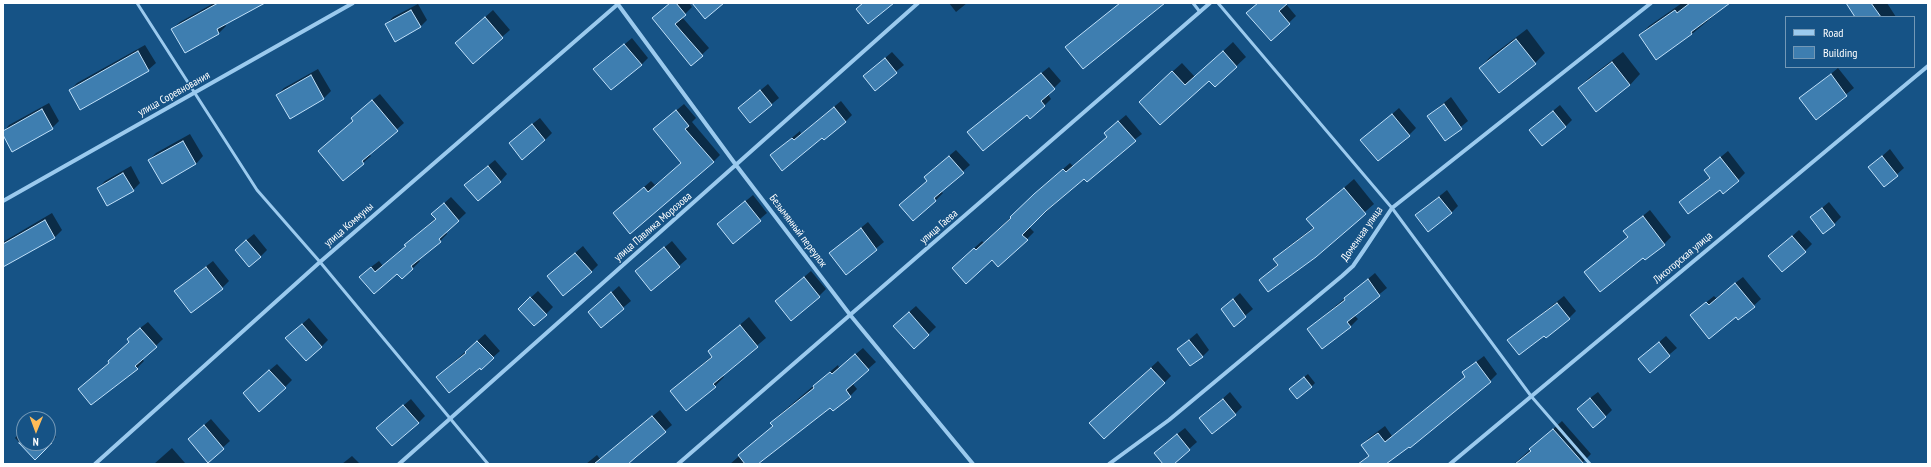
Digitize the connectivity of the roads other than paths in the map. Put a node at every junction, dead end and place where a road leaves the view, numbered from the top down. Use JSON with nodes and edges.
{"nodes":[{"id":1,"x":137,"y":3,"type":"edge"},
{"id":2,"x":353,"y":3,"type":"edge"},
{"id":3,"x":618,"y":3,"type":"edge"},
{"id":4,"x":918,"y":3,"type":"edge"},
{"id":5,"x":1192,"y":3,"type":"edge"},
{"id":6,"x":1210,"y":3,"type":"edge"},
{"id":7,"x":1218,"y":3,"type":"edge"},
{"id":8,"x":1651,"y":3,"type":"edge"},
{"id":9,"x":1200,"y":12,"type":"junction"},
{"id":10,"x":1928,"y":66,"type":"edge"},
{"id":11,"x":193,"y":93,"type":"junction"},
{"id":12,"x":736,"y":166,"type":"junction"},
{"id":13,"x":3,"y":201,"type":"edge"},
{"id":14,"x":1392,"y":208,"type":"junction"},
{"id":15,"x":320,"y":262,"type":"junction"},
{"id":16,"x":851,"y":316,"type":"junction"},
{"id":17,"x":1531,"y":396,"type":"junction"},
{"id":18,"x":450,"y":417,"type":"junction"},
{"id":19,"x":95,"y":464,"type":"edge"},
{"id":20,"x":399,"y":464,"type":"edge"},
{"id":21,"x":488,"y":464,"type":"edge"},
{"id":22,"x":678,"y":464,"type":"edge"},
{"id":23,"x":973,"y":464,"type":"edge"},
{"id":24,"x":1109,"y":464,"type":"edge"},
{"id":25,"x":1450,"y":464,"type":"edge"},
{"id":26,"x":1590,"y":464,"type":"edge"}],
"edges":[{"from":1,"to":11,"type":"lane"},
{"from":2,"to":11,"type":"street","name":"улица Соревнования"},
{"from":3,"to":12,"type":"street","name":"Безымянный переулок"},
{"from":3,"to":15,"type":"street","name":"улица Коммуны"},
{"from":4,"to":12,"type":"street","name":"улица Павлика Морозова"},
{"from":5,"to":9,"type":"lane"},
{"from":6,"to":9,"type":"street","name":"улица Гаева"},
{"from":7,"to":14,"type":"lane"},
{"from":8,"to":14,"type":"street","name":"Доменная улица"},
{"from":9,"to":16,"type":"street","name":"улица Гаева"},
{"from":10,"to":17,"type":"street","name":"Лисогорская улица"},
{"from":11,"to":13,"type":"street","name":"улица Соревнования"},
{"from":11,"to":15,"type":"lane"},
{"from":12,"to":16,"type":"street","name":"Безымянный переулок"},
{"from":12,"to":18,"type":"street","name":"улица Павлика Морозова"},
{"from":14,"to":17,"type":"lane"},
{"from":14,"to":24,"type":"street","name":"Доменная улица"},
{"from":15,"to":18,"type":"lane"},
{"from":15,"to":19,"type":"street","name":"улица Коммуны"},
{"from":16,"to":22,"type":"street","name":"улица Гаева"},
{"from":16,"to":23,"type":"street","name":"Безымянный переулок"},
{"from":17,"to":25,"type":"street","name":"Лисогорская улица"},
{"from":17,"to":26,"type":"lane"},
{"from":18,"to":20,"type":"street","name":"улица Павлика Морозова"},
{"from":18,"to":21,"type":"lane"}]}
